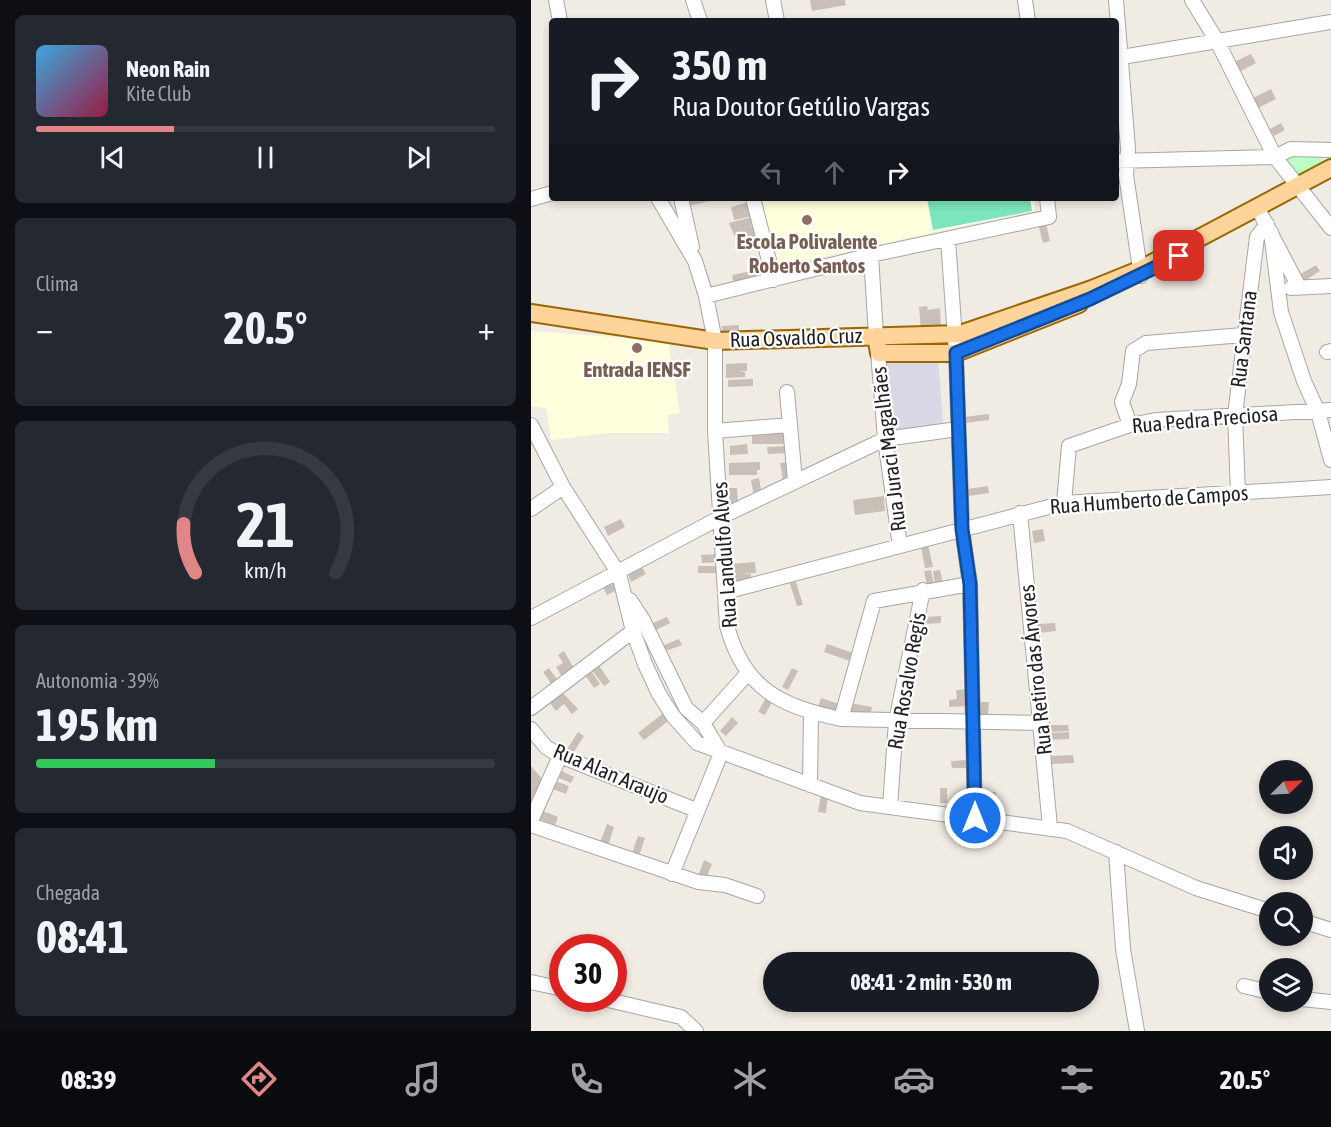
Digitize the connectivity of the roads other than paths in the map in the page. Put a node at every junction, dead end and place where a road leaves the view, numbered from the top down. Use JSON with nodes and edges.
{"nodes":[{"id":1,"x":556,"y":0,"type":"edge"},
{"id":2,"x":693,"y":0,"type":"edge"},
{"id":3,"x":773,"y":0,"type":"edge"},
{"id":4,"x":1025,"y":0,"type":"edge"},
{"id":5,"x":1116,"y":0,"type":"edge"},
{"id":6,"x":1192,"y":0,"type":"edge"},
{"id":7,"x":559,"y":18,"type":"edge"},
{"id":8,"x":699,"y":18,"type":"edge"},
{"id":9,"x":777,"y":18,"type":"edge"},
{"id":10,"x":1028,"y":18,"type":"edge"},
{"id":11,"x":1117,"y":18,"type":"edge"},
{"id":12,"x":1331,"y":22,"type":"edge"},
{"id":13,"x":1217,"y":40,"type":"junction"},
{"id":14,"x":1119,"y":58,"type":"edge"},
{"id":15,"x":1119,"y":92,"type":"edge"},
{"id":16,"x":1331,"y":150,"type":"edge"},
{"id":17,"x":1275,"y":157,"type":"junction"},
{"id":18,"x":1121,"y":161,"type":"edge"},
{"id":19,"x":1331,"y":168,"type":"edge"},
{"id":20,"x":1297,"y":188,"type":"junction"},
{"id":21,"x":549,"y":194,"type":"edge"},
{"id":22,"x":531,"y":199,"type":"edge"},
{"id":23,"x":660,"y":201,"type":"edge"},
{"id":24,"x":682,"y":201,"type":"edge"},
{"id":25,"x":754,"y":201,"type":"edge"},
{"id":26,"x":1047,"y":201,"type":"edge"},
{"id":27,"x":1264,"y":216,"type":"junction"},
{"id":28,"x":1331,"y":228,"type":"edge"},
{"id":29,"x":948,"y":239,"type":"junction"},
{"id":30,"x":871,"y":255,"type":"junction"},
{"id":31,"x":695,"y":261,"type":"junction"},
{"id":32,"x":1140,"y":273,"type":"junction"},
{"id":33,"x":774,"y":280,"type":"junction"},
{"id":34,"x":1331,"y":286,"type":"edge"},
{"id":35,"x":1299,"y":287,"type":"junction"},
{"id":36,"x":1277,"y":288,"type":"junction"},
{"id":37,"x":706,"y":296,"type":"junction"},
{"id":38,"x":531,"y":313,"type":"edge"},
{"id":39,"x":1243,"y":335,"type":"junction"},
{"id":40,"x":715,"y":341,"type":"junction"},
{"id":41,"x":944,"y":341,"type":"junction"},
{"id":42,"x":880,"y":344,"type":"junction"},
{"id":43,"x":956,"y":353,"type":"junction"},
{"id":44,"x":787,"y":392,"type":"dead end"},
{"id":45,"x":1325,"y":411,"type":"edge"},
{"id":46,"x":1235,"y":415,"type":"junction"},
{"id":47,"x":1130,"y":424,"type":"junction"},
{"id":48,"x":531,"y":425,"type":"edge"},
{"id":49,"x":789,"y":425,"type":"junction"},
{"id":50,"x":958,"y":429,"type":"junction"},
{"id":51,"x":715,"y":430,"type":"junction"},
{"id":52,"x":885,"y":439,"type":"junction"},
{"id":53,"x":1331,"y":460,"type":"edge"},
{"id":54,"x":795,"y":481,"type":"junction"},
{"id":55,"x":563,"y":487,"type":"junction"},
{"id":56,"x":1331,"y":487,"type":"edge"},
{"id":57,"x":1238,"y":493,"type":"junction"},
{"id":58,"x":1064,"y":503,"type":"junction"},
{"id":59,"x":531,"y":509,"type":"edge"},
{"id":60,"x":1020,"y":513,"type":"junction"},
{"id":61,"x":723,"y":516,"type":"junction"},
{"id":62,"x":962,"y":529,"type":"junction"},
{"id":63,"x":900,"y":546,"type":"junction"},
{"id":64,"x":619,"y":574,"type":"junction"},
{"id":65,"x":970,"y":584,"type":"junction"},
{"id":66,"x":923,"y":590,"type":"junction"},
{"id":67,"x":625,"y":592,"type":"junction"},
{"id":68,"x":725,"y":592,"type":"junction"},
{"id":69,"x":531,"y":618,"type":"edge"},
{"id":70,"x":633,"y":631,"type":"junction"},
{"id":71,"x":747,"y":674,"type":"junction"},
{"id":72,"x":531,"y":688,"type":"edge"},
{"id":73,"x":535,"y":705,"type":"edge"},
{"id":74,"x":811,"y":712,"type":"junction"},
{"id":75,"x":841,"y":719,"type":"junction"},
{"id":76,"x":896,"y":721,"type":"junction"},
{"id":77,"x":703,"y":723,"type":"junction"},
{"id":78,"x":974,"y":723,"type":"junction"},
{"id":79,"x":1042,"y":723,"type":"junction"},
{"id":80,"x":531,"y":729,"type":"edge"},
{"id":81,"x":721,"y":753,"type":"junction"},
{"id":82,"x":560,"y":756,"type":"junction"},
{"id":83,"x":810,"y":785,"type":"junction"},
{"id":84,"x":890,"y":807,"type":"junction"},
{"id":85,"x":696,"y":810,"type":"junction"},
{"id":86,"x":975,"y":818,"type":"junction"},
{"id":87,"x":531,"y":823,"type":"edge"},
{"id":88,"x":1050,"y":827,"type":"junction"},
{"id":89,"x":1116,"y":852,"type":"junction"},
{"id":90,"x":672,"y":874,"type":"junction"},
{"id":91,"x":757,"y":896,"type":"dead end"},
{"id":92,"x":1259,"y":908,"type":"edge"},
{"id":93,"x":1313,"y":924,"type":"edge"},
{"id":94,"x":1331,"y":930,"type":"edge"},
{"id":95,"x":531,"y":982,"type":"edge"},
{"id":96,"x":549,"y":986,"type":"edge"},
{"id":97,"x":1244,"y":986,"type":"dead end"},
{"id":98,"x":1259,"y":990,"type":"edge"},
{"id":99,"x":1313,"y":1000,"type":"edge"},
{"id":100,"x":1331,"y":1002,"type":"edge"},
{"id":101,"x":627,"y":1004,"type":"edge"},
{"id":102,"x":696,"y":1031,"type":"edge"},
{"id":103,"x":1137,"y":1031,"type":"edge"}],
"edges":[{"from":1,"to":7,"type":"street"},
{"from":2,"to":8,"type":"street"},
{"from":3,"to":9,"type":"street"},
{"from":4,"to":10,"type":"street"},
{"from":5,"to":11,"type":"street"},
{"from":6,"to":13,"type":"street"},
{"from":12,"to":13,"type":"street"},
{"from":13,"to":14,"type":"street"},
{"from":13,"to":17,"type":"street"},
{"from":15,"to":18,"type":"street"},
{"from":16,"to":17,"type":"street"},
{"from":17,"to":18,"type":"street"},
{"from":17,"to":20,"type":"street"},
{"from":18,"to":32,"type":"street"},
{"from":19,"to":20,"type":"main road"},
{"from":20,"to":27,"type":"main road"},
{"from":20,"to":28,"type":"street"},
{"from":21,"to":22,"type":"street"},
{"from":23,"to":31,"type":"street"},
{"from":24,"to":31,"type":"street"},
{"from":25,"to":33,"type":"street"},
{"from":26,"to":29,"type":"street"},
{"from":27,"to":32,"type":"main road"},
{"from":27,"to":35,"type":"street"},
{"from":27,"to":36,"type":"street"},
{"from":27,"to":39,"type":"street","name":"Rua Santana"},
{"from":29,"to":30,"type":"street"},
{"from":29,"to":41,"type":"street"},
{"from":30,"to":33,"type":"street"},
{"from":30,"to":42,"type":"street","name":"Rua Juraci Magalhães"},
{"from":31,"to":37,"type":"street","name":"Rua Landulfo Alves"},
{"from":32,"to":41,"type":"main road"},
{"from":32,"to":43,"type":"main road"},
{"from":33,"to":37,"type":"street"},
{"from":34,"to":35,"type":"street"},
{"from":35,"to":36,"type":"street"},
{"from":36,"to":45,"type":"street"},
{"from":37,"to":40,"type":"street","name":"Rua Landulfo Alves"},
{"from":38,"to":40,"type":"main road","name":"Rua Osvaldo Cruz"},
{"from":39,"to":46,"type":"street","name":"Rua Santana"},
{"from":39,"to":47,"type":"street"},
{"from":40,"to":42,"type":"main road","name":"Rua Osvaldo Cruz"},
{"from":40,"to":51,"type":"street","name":"Rua Landulfo Alves"},
{"from":41,"to":42,"type":"main road","name":"Rua Osvaldo Cruz"},
{"from":41,"to":43,"type":"main road"},
{"from":42,"to":52,"type":"street","name":"Rua Juraci Magalhães"},
{"from":43,"to":50,"type":"street"},
{"from":44,"to":49,"type":"street"},
{"from":45,"to":46,"type":"street","name":"Rua Pedra Preciosa"},
{"from":45,"to":53,"type":"street"},
{"from":46,"to":47,"type":"street","name":"Rua Pedra Preciosa"},
{"from":46,"to":57,"type":"street","name":"Rua Santana"},
{"from":47,"to":58,"type":"street","name":"Rua Pedra Preciosa"},
{"from":48,"to":55,"type":"street"},
{"from":49,"to":51,"type":"street"},
{"from":49,"to":54,"type":"street"},
{"from":50,"to":52,"type":"street"},
{"from":50,"to":62,"type":"street"},
{"from":51,"to":61,"type":"street","name":"Rua Landulfo Alves"},
{"from":52,"to":54,"type":"street"},
{"from":52,"to":63,"type":"street","name":"Rua Juraci Magalhães"},
{"from":54,"to":61,"type":"street"},
{"from":55,"to":59,"type":"street"},
{"from":55,"to":64,"type":"street"},
{"from":56,"to":57,"type":"street","name":"Rua Humberto de Campos"},
{"from":57,"to":58,"type":"street","name":"Rua Humberto de Campos"},
{"from":58,"to":60,"type":"street","name":"Rua Humberto de Campos"},
{"from":60,"to":62,"type":"street","name":"Rua Humberto de Campos"},
{"from":60,"to":79,"type":"street","name":"Rua Retiro das Árvores"},
{"from":61,"to":64,"type":"street"},
{"from":61,"to":68,"type":"street","name":"Rua Landulfo Alves"},
{"from":62,"to":63,"type":"street","name":"Rua Humberto de Campos"},
{"from":62,"to":65,"type":"street"},
{"from":63,"to":68,"type":"street","name":"Rua Humberto de Campos"},
{"from":64,"to":67,"type":"street"},
{"from":64,"to":69,"type":"street"},
{"from":65,"to":66,"type":"street"},
{"from":65,"to":78,"type":"street"},
{"from":66,"to":75,"type":"street"},
{"from":66,"to":76,"type":"street","name":"Rua Rosalvo Regis"},
{"from":67,"to":70,"type":"street"},
{"from":67,"to":77,"type":"street"},
{"from":68,"to":71,"type":"street","name":"Rua Landulfo Alves"},
{"from":70,"to":73,"type":"street"},
{"from":70,"to":81,"type":"street"},
{"from":71,"to":74,"type":"street","name":"Rua Landulfo Alves"},
{"from":71,"to":77,"type":"street"},
{"from":72,"to":73,"type":"street"},
{"from":74,"to":75,"type":"street","name":"Rua Landulfo Alves"},
{"from":74,"to":83,"type":"street"},
{"from":75,"to":76,"type":"street","name":"Rua Landulfo Alves"},
{"from":76,"to":78,"type":"street","name":"Rua Landulfo Alves"},
{"from":76,"to":84,"type":"street","name":"Rua Rosalvo Regis"},
{"from":77,"to":81,"type":"street"},
{"from":78,"to":79,"type":"street","name":"Rua Landulfo Alves"},
{"from":78,"to":86,"type":"street"},
{"from":79,"to":88,"type":"street","name":"Rua Retiro das Árvores"},
{"from":80,"to":82,"type":"street","name":"Rua Alan Araujo"},
{"from":81,"to":83,"type":"street"},
{"from":81,"to":85,"type":"street"},
{"from":82,"to":85,"type":"street","name":"Rua Alan Araujo"},
{"from":82,"to":87,"type":"street"},
{"from":83,"to":84,"type":"street"},
{"from":84,"to":86,"type":"street"},
{"from":85,"to":90,"type":"street"},
{"from":86,"to":88,"type":"street"},
{"from":87,"to":90,"type":"street"},
{"from":88,"to":89,"type":"street"},
{"from":89,"to":92,"type":"street"},
{"from":89,"to":103,"type":"street"},
{"from":90,"to":91,"type":"street"},
{"from":93,"to":94,"type":"street"},
{"from":95,"to":96,"type":"street"},
{"from":97,"to":98,"type":"street"},
{"from":99,"to":100,"type":"street"},
{"from":101,"to":102,"type":"street"}]}
